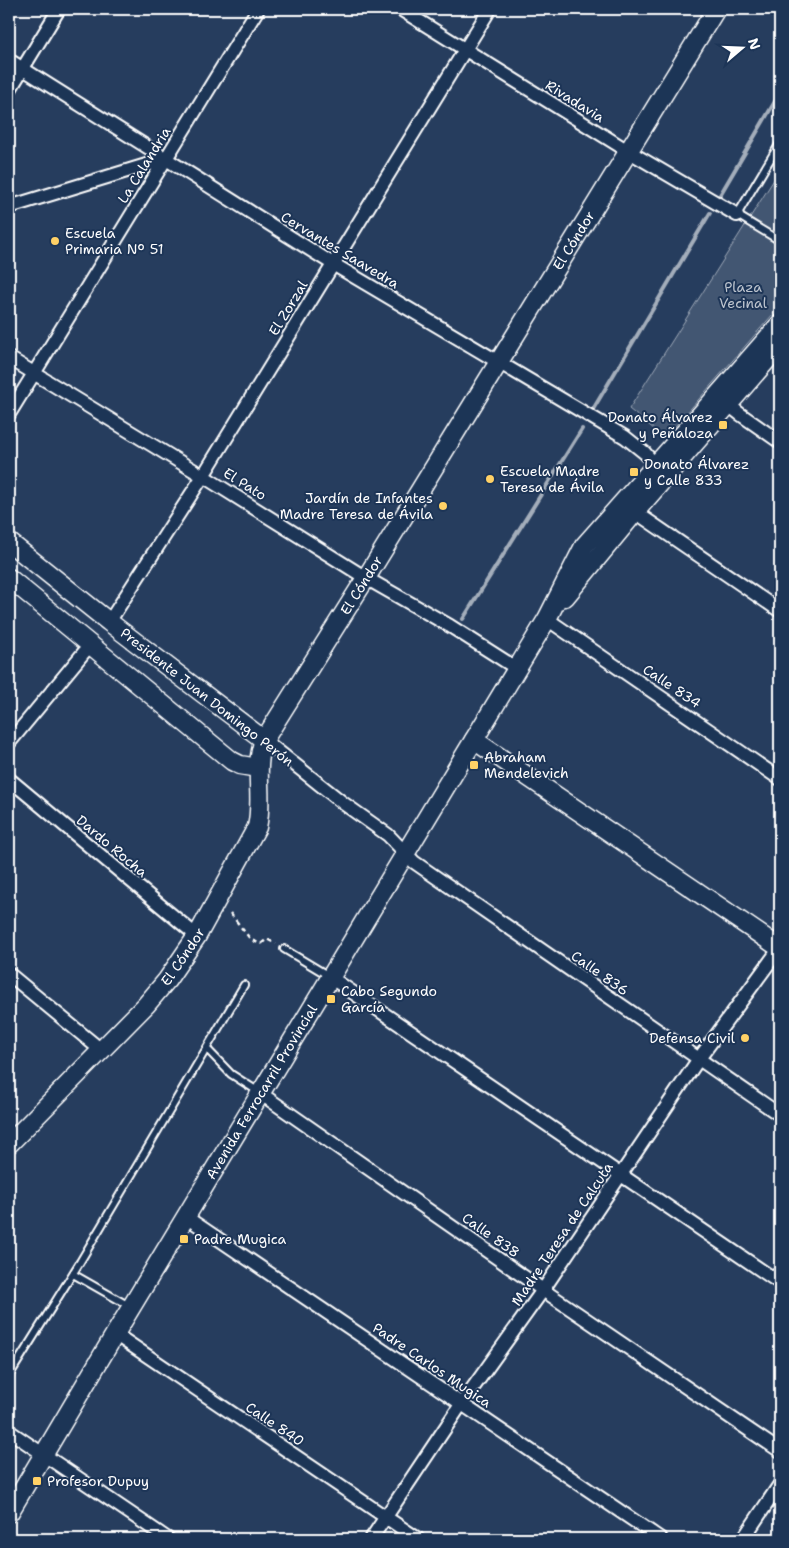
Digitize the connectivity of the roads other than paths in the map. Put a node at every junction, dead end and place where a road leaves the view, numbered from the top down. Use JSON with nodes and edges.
{"nodes":[{"id":1,"x":59,"y":9,"type":"edge"},
{"id":2,"x":258,"y":9,"type":"edge"},
{"id":3,"x":400,"y":9,"type":"edge"},
{"id":4,"x":490,"y":9,"type":"edge"},
{"id":5,"x":716,"y":9,"type":"edge"},
{"id":6,"x":465,"y":49,"type":"junction"},
{"id":7,"x":9,"y":60,"type":"edge"},
{"id":8,"x":23,"y":68,"type":"junction"},
{"id":9,"x":9,"y":91,"type":"edge"},
{"id":10,"x":780,"y":143,"type":"edge"},
{"id":11,"x":628,"y":151,"type":"junction"},
{"id":12,"x":166,"y":159,"type":"junction"},
{"id":13,"x":9,"y":207,"type":"edge"},
{"id":14,"x":737,"y":215,"type":"junction"},
{"id":15,"x":780,"y":242,"type":"edge"},
{"id":16,"x":333,"y":264,"type":"junction"},
{"id":17,"x":780,"y":324,"type":"edge"},
{"id":18,"x":780,"y":345,"type":"edge"},
{"id":19,"x":9,"y":358,"type":"edge"},
{"id":20,"x":498,"y":363,"type":"junction"},
{"id":21,"x":34,"y":374,"type":"junction"},
{"id":22,"x":723,"y":400,"type":"junction"},
{"id":23,"x":9,"y":414,"type":"edge"},
{"id":24,"x":780,"y":442,"type":"edge"},
{"id":25,"x":655,"y":465,"type":"junction"},
{"id":26,"x":204,"y":476,"type":"junction"},
{"id":27,"x":629,"y":507,"type":"junction"},
{"id":28,"x":9,"y":542,"type":"edge"},
{"id":29,"x":9,"y":578,"type":"edge"},
{"id":30,"x":366,"y":578,"type":"junction"},
{"id":31,"x":780,"y":611,"type":"edge"},
{"id":32,"x":547,"y":619,"type":"junction"},
{"id":33,"x":109,"y":622,"type":"junction"},
{"id":34,"x":90,"y":645,"type":"junction"},
{"id":35,"x":516,"y":668,"type":"junction"},
{"id":36,"x":264,"y":740,"type":"junction"},
{"id":37,"x":474,"y":740,"type":"junction"},
{"id":38,"x":9,"y":743,"type":"edge"},
{"id":39,"x":258,"y":768,"type":"junction"},
{"id":40,"x":9,"y":779,"type":"edge"},
{"id":41,"x":780,"y":779,"type":"edge"},
{"id":42,"x":405,"y":853,"type":"junction"},
{"id":43,"x":197,"y":936,"type":"junction"},
{"id":44,"x":780,"y":948,"type":"edge"},
{"id":45,"x":284,"y":949,"type":"road end"},
{"id":46,"x":9,"y":974,"type":"edge"},
{"id":47,"x":330,"y":977,"type":"junction"},
{"id":48,"x":244,"y":985,"type":"dead end"},
{"id":49,"x":101,"y":1050,"type":"junction"},
{"id":50,"x":207,"y":1050,"type":"junction"},
{"id":51,"x":698,"y":1060,"type":"junction"},
{"id":52,"x":260,"y":1093,"type":"junction"},
{"id":53,"x":780,"y":1115,"type":"edge"},
{"id":54,"x":9,"y":1144,"type":"edge"},
{"id":55,"x":621,"y":1174,"type":"junction"},
{"id":56,"x":186,"y":1217,"type":"junction"},
{"id":57,"x":74,"y":1274,"type":"junction"},
{"id":58,"x":780,"y":1283,"type":"edge"},
{"id":59,"x":543,"y":1290,"type":"junction"},
{"id":60,"x":131,"y":1307,"type":"junction"},
{"id":61,"x":115,"y":1334,"type":"junction"},
{"id":62,"x":9,"y":1376,"type":"edge"},
{"id":63,"x":462,"y":1403,"type":"junction"},
{"id":64,"x":9,"y":1431,"type":"edge"},
{"id":65,"x":780,"y":1450,"type":"edge"},
{"id":66,"x":44,"y":1455,"type":"junction"},
{"id":67,"x":780,"y":1484,"type":"edge"},
{"id":68,"x":9,"y":1512,"type":"edge"},
{"id":69,"x":386,"y":1517,"type":"junction"},
{"id":70,"x":168,"y":1539,"type":"edge"},
{"id":71,"x":371,"y":1539,"type":"edge"},
{"id":72,"x":418,"y":1539,"type":"edge"},
{"id":73,"x":661,"y":1539,"type":"edge"},
{"id":74,"x":743,"y":1539,"type":"edge"}],
"edges":[{"from":1,"to":8,"type":"street"},
{"from":2,"to":12,"type":"street","name":"La Calandria"},
{"from":3,"to":6,"type":"street","name":"Rivadavia"},
{"from":4,"to":6,"type":"street","name":"El Zorzal"},
{"from":5,"to":11,"type":"main road","name":"El Cóndor"},
{"from":6,"to":11,"type":"street","name":"Rivadavia"},
{"from":6,"to":16,"type":"street","name":"El Zorzal"},
{"from":7,"to":8,"type":"street","name":"Cervantes Saavedra"},
{"from":8,"to":9,"type":"street"},
{"from":8,"to":12,"type":"street","name":"Cervantes Saavedra"},
{"from":10,"to":14,"type":"lane"},
{"from":11,"to":14,"type":"street","name":"Rivadavia"},
{"from":11,"to":20,"type":"main road","name":"El Cóndor"},
{"from":12,"to":13,"type":"street"},
{"from":12,"to":16,"type":"street","name":"Cervantes Saavedra"},
{"from":12,"to":21,"type":"street","name":"La Calandria"},
{"from":14,"to":15,"type":"lane"},
{"from":16,"to":20,"type":"street","name":"Cervantes Saavedra"},
{"from":16,"to":26,"type":"street","name":"El Zorzal"},
{"from":17,"to":22,"type":"main road"},
{"from":18,"to":22,"type":"main road"},
{"from":19,"to":21,"type":"street","name":"El Pato"},
{"from":20,"to":25,"type":"street","name":"Cervantes Saavedra"},
{"from":20,"to":30,"type":"main road","name":"El Cóndor"},
{"from":21,"to":23,"type":"street","name":"La Calandria"},
{"from":21,"to":26,"type":"street","name":"El Pato"},
{"from":22,"to":24,"type":"street"},
{"from":22,"to":25,"type":"main road"},
{"from":22,"to":27,"type":"main road"},
{"from":25,"to":27,"type":"main road"},
{"from":26,"to":30,"type":"street","name":"El Pato"},
{"from":26,"to":33,"type":"street","name":"El Zorzal"},
{"from":27,"to":31,"type":"street"},
{"from":27,"to":32,"type":"main road","name":"Avenida Ferrocarril Provincial"},
{"from":28,"to":33,"type":"main road","name":"Presidente Juan Domingo Perón"},
{"from":29,"to":34,"type":"main road","name":"Presidente Juan Domingo Perón"},
{"from":30,"to":35,"type":"street","name":"El Pato"},
{"from":30,"to":36,"type":"main road","name":"El Cóndor"},
{"from":32,"to":35,"type":"main road","name":"Avenida Ferrocarril Provincial"},
{"from":32,"to":41,"type":"street","name":"Calle 834"},
{"from":33,"to":36,"type":"main road","name":"Presidente Juan Domingo Perón"},
{"from":34,"to":38,"type":"street"},
{"from":34,"to":39,"type":"main road","name":"Presidente Juan Domingo Perón"},
{"from":35,"to":37,"type":"main road","name":"Avenida Ferrocarril Provincial"},
{"from":36,"to":39,"type":"main road","name":"El Cóndor"},
{"from":36,"to":42,"type":"street","name":"Presidente Juan Domingo Perón"},
{"from":37,"to":42,"type":"main road","name":"Avenida Ferrocarril Provincial"},
{"from":37,"to":44,"type":"main road"},
{"from":39,"to":43,"type":"main road","name":"El Cóndor"},
{"from":40,"to":43,"type":"street","name":"Dardo Rocha"},
{"from":42,"to":47,"type":"main road","name":"Avenida Ferrocarril Provincial"},
{"from":42,"to":51,"type":"street","name":"Calle 836"},
{"from":43,"to":49,"type":"main road","name":"El Cóndor"},
{"from":44,"to":51,"type":"street","name":"Madre Teresa de Calcuta"},
{"from":45,"to":47,"type":"lane"},
{"from":46,"to":49,"type":"street"},
{"from":47,"to":52,"type":"main road","name":"Avenida Ferrocarril Provincial"},
{"from":47,"to":55,"type":"street"},
{"from":48,"to":50,"type":"lane"},
{"from":49,"to":54,"type":"main road","name":"El Cóndor"},
{"from":50,"to":52,"type":"lane"},
{"from":50,"to":57,"type":"lane"},
{"from":51,"to":53,"type":"street","name":"Calle 836"},
{"from":51,"to":55,"type":"street","name":"Madre Teresa de Calcuta"},
{"from":52,"to":56,"type":"main road","name":"Avenida Ferrocarril Provincial"},
{"from":52,"to":59,"type":"street","name":"Calle 838"},
{"from":55,"to":58,"type":"street"},
{"from":55,"to":59,"type":"street","name":"Madre Teresa de Calcuta"},
{"from":56,"to":60,"type":"main road","name":"Avenida Ferrocarril Provincial"},
{"from":56,"to":63,"type":"street","name":"Padre Carlos Mugica"},
{"from":57,"to":60,"type":"lane"},
{"from":57,"to":62,"type":"lane"},
{"from":59,"to":63,"type":"street","name":"Madre Teresa de Calcuta"},
{"from":59,"to":65,"type":"street","name":"Calle 838"},
{"from":60,"to":61,"type":"main road","name":"Avenida Ferrocarril Provincial"},
{"from":61,"to":66,"type":"main road","name":"Avenida Ferrocarril Provincial"},
{"from":61,"to":69,"type":"street","name":"Calle 840"},
{"from":63,"to":69,"type":"street","name":"Madre Teresa de Calcuta"},
{"from":63,"to":73,"type":"street","name":"Padre Carlos Mugica"},
{"from":64,"to":66,"type":"street"},
{"from":66,"to":68,"type":"main road","name":"Avenida Ferrocarril Provincial"},
{"from":66,"to":70,"type":"street"},
{"from":67,"to":74,"type":"street"},
{"from":69,"to":71,"type":"street","name":"Madre Teresa de Calcuta"},
{"from":69,"to":72,"type":"street","name":"Calle 840"}]}
